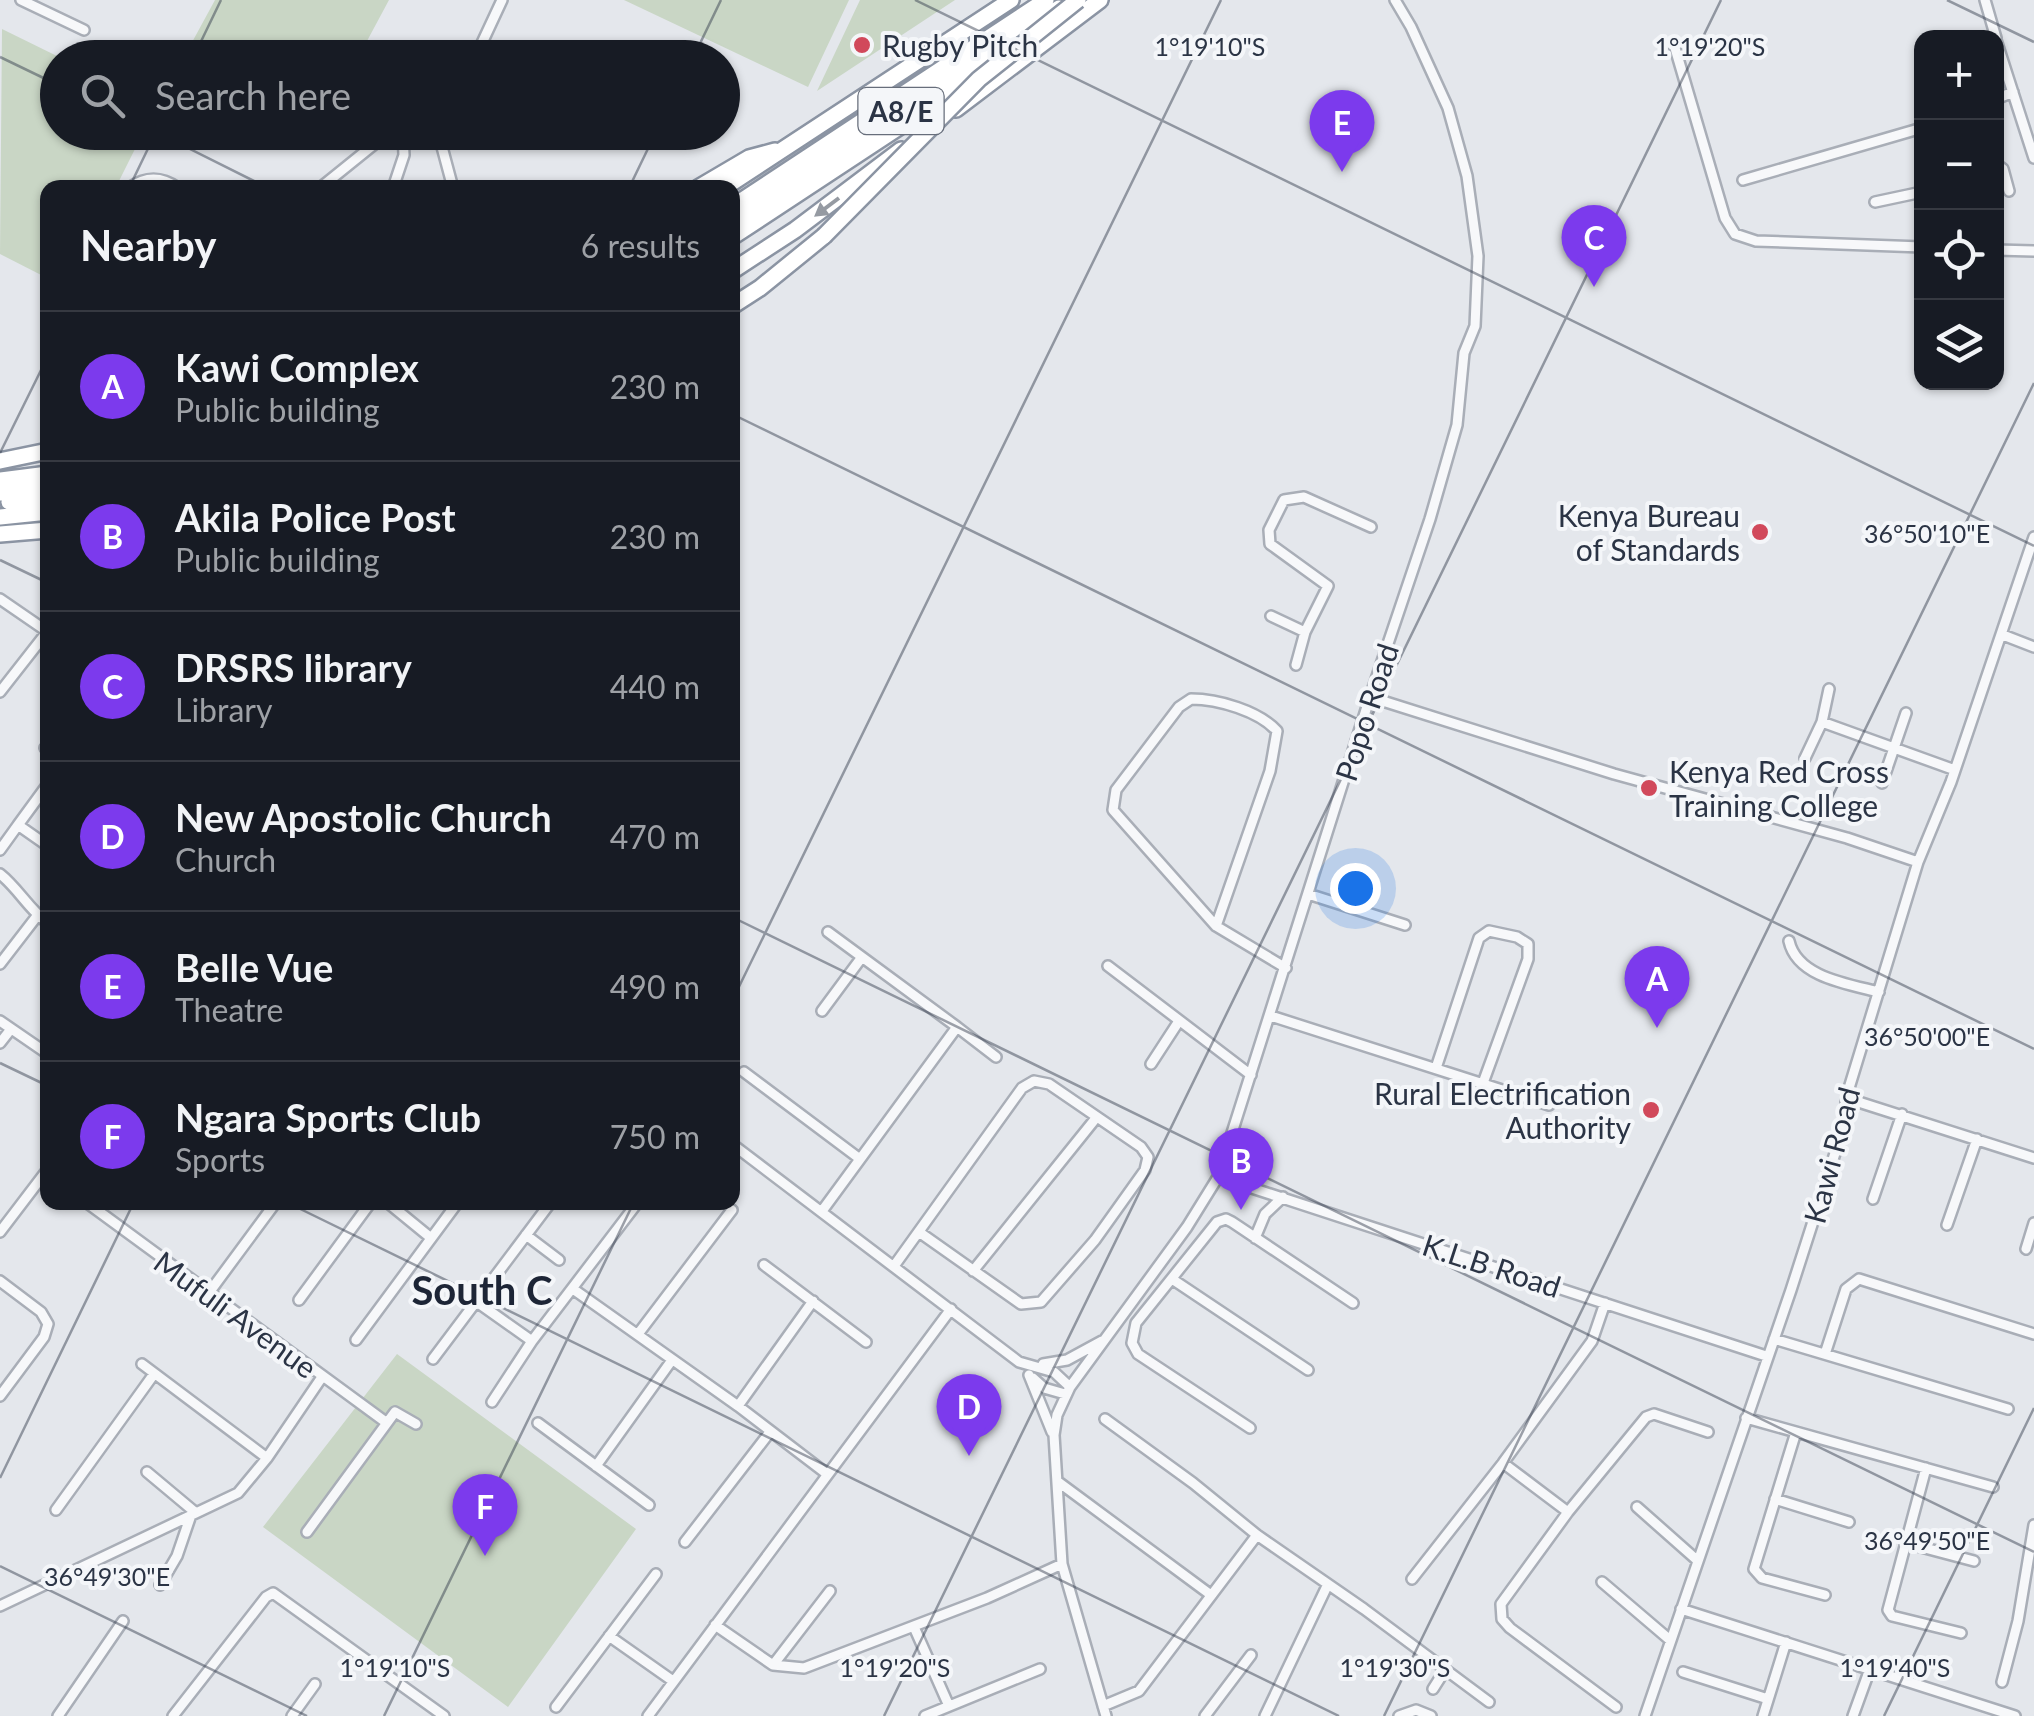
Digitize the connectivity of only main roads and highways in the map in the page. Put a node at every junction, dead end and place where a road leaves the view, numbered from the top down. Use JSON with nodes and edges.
{"nodes":[{"id":1,"x":1011,"y":0,"type":"edge"},
{"id":2,"x":1046,"y":0,"type":"edge"},
{"id":3,"x":1074,"y":0,"type":"edge"},
{"id":4,"x":1096,"y":0,"type":"edge"},
{"id":5,"x":790,"y":147,"type":"junction"},
{"id":6,"x":711,"y":180,"type":"edge"},
{"id":7,"x":737,"y":180,"type":"edge"},
{"id":8,"x":740,"y":200,"type":"edge"},
{"id":9,"x":740,"y":219,"type":"edge"},
{"id":10,"x":740,"y":232,"type":"edge"},
{"id":11,"x":740,"y":266,"type":"edge"},
{"id":12,"x":740,"y":301,"type":"edge"},
{"id":13,"x":40,"y":453,"type":"edge"},
{"id":14,"x":0,"y":460,"type":"edge"},
{"id":15,"x":40,"y":475,"type":"edge"},
{"id":16,"x":0,"y":480,"type":"edge"},
{"id":17,"x":40,"y":488,"type":"edge"},
{"id":18,"x":0,"y":493,"type":"edge"},
{"id":19,"x":40,"y":499,"type":"edge"},
{"id":20,"x":0,"y":503,"type":"edge"},
{"id":21,"x":40,"y":513,"type":"edge"},
{"id":22,"x":0,"y":516,"type":"edge"},
{"id":23,"x":0,"y":525,"type":"edge"},
{"id":24,"x":40,"y":526,"type":"edge"},
{"id":25,"x":40,"y":527,"type":"edge"},
{"id":26,"x":0,"y":534,"type":"edge"}],
"edges":[{"from":1,"to":5,"type":"highway"},
{"from":2,"to":8,"type":"highway","number":"A8/E"},
{"from":3,"to":9,"type":"highway","number":"A8/E","bridge":true},
{"from":3,"to":12,"type":"highway","bridge":true},
{"from":4,"to":10,"type":"highway"},
{"from":4,"to":11,"type":"highway","one_way":true},
{"from":5,"to":6,"type":"highway"},
{"from":5,"to":7,"type":"highway"},
{"from":13,"to":14,"type":"highway"},
{"from":15,"to":16,"type":"highway"},
{"from":17,"to":18,"type":"highway"},
{"from":19,"to":20,"type":"highway"},
{"from":21,"to":22,"type":"highway"},
{"from":23,"to":24,"type":"highway"},
{"from":25,"to":26,"type":"highway"}]}
